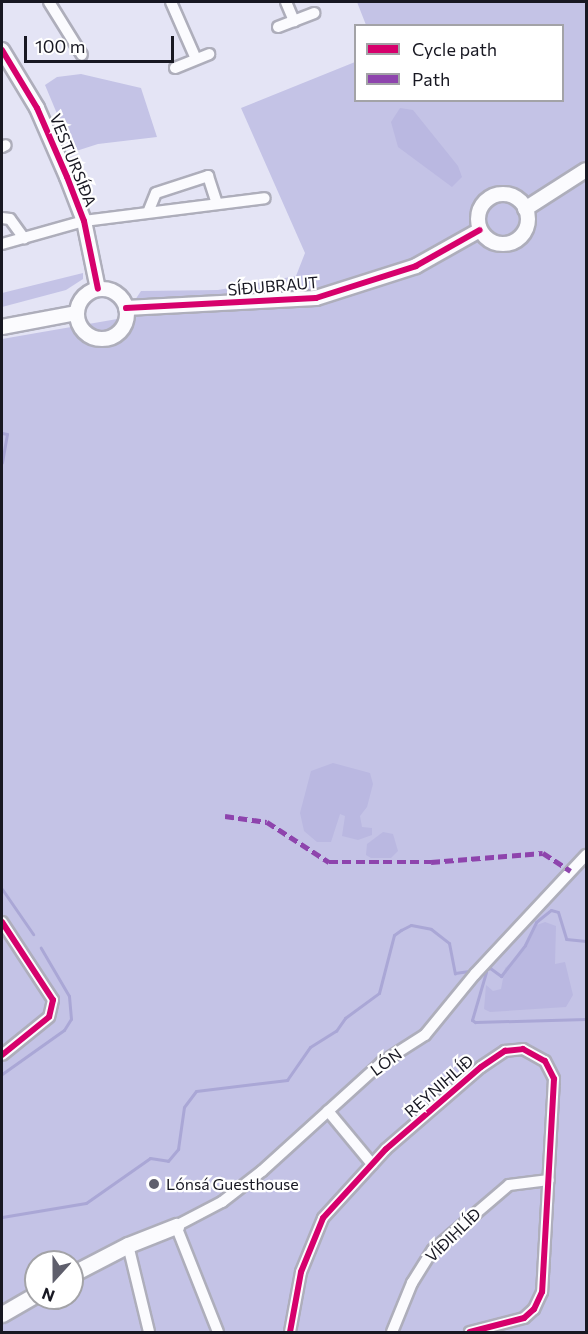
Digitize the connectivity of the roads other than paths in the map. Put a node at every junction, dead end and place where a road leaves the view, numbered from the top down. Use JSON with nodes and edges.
{"nodes":[{"id":1,"x":49,"y":2,"type":"edge"},
{"id":2,"x":171,"y":2,"type":"edge"},
{"id":3,"x":286,"y":2,"type":"edge"},
{"id":4,"x":314,"y":13,"type":"dead end"},
{"id":5,"x":294,"y":21,"type":"junction"},
{"id":6,"x":278,"y":27,"type":"dead end"},
{"id":7,"x":2,"y":50,"type":"edge"},
{"id":8,"x":209,"y":54,"type":"dead end"},
{"id":9,"x":82,"y":55,"type":"dead end"},
{"id":10,"x":196,"y":59,"type":"junction"},
{"id":11,"x":175,"y":68,"type":"dead end"},
{"id":12,"x":586,"y":170,"type":"edge"},
{"id":13,"x":265,"y":198,"type":"dead end"},
{"id":14,"x":217,"y":203,"type":"junction"},
{"id":15,"x":525,"y":209,"type":"junction"},
{"id":16,"x":149,"y":210,"type":"junction"},
{"id":17,"x":2,"y":218,"type":"edge"},
{"id":18,"x":84,"y":221,"type":"junction"},
{"id":19,"x":480,"y":230,"type":"junction"},
{"id":20,"x":24,"y":238,"type":"junction"},
{"id":21,"x":2,"y":244,"type":"edge"},
{"id":22,"x":98,"y":289,"type":"junction"},
{"id":23,"x":126,"y":308,"type":"junction"},
{"id":24,"x":76,"y":313,"type":"junction"},
{"id":25,"x":2,"y":327,"type":"edge"},
{"id":26,"x":586,"y":855,"type":"edge"},
{"id":27,"x":2,"y":922,"type":"edge"},
{"id":28,"x":2,"y":1055,"type":"edge"},
{"id":29,"x":328,"y":1111,"type":"junction"},
{"id":30,"x":372,"y":1164,"type":"junction"},
{"id":31,"x":549,"y":1180,"type":"junction"},
{"id":32,"x":176,"y":1226,"type":"junction"},
{"id":33,"x":128,"y":1245,"type":"junction"},
{"id":34,"x":84,"y":1268,"type":"edge"},
{"id":35,"x":24,"y":1301,"type":"edge"},
{"id":36,"x":2,"y":1314,"type":"edge"},
{"id":37,"x":149,"y":1332,"type":"edge"},
{"id":38,"x":218,"y":1332,"type":"edge"},
{"id":39,"x":290,"y":1332,"type":"edge"},
{"id":40,"x":392,"y":1332,"type":"edge"},
{"id":41,"x":470,"y":1332,"type":"edge"}],
"edges":[{"from":1,"to":9,"type":"street"},
{"from":2,"to":10,"type":"street"},
{"from":3,"to":5,"type":"street"},
{"from":4,"to":5,"type":"street"},
{"from":5,"to":6,"type":"street"},
{"from":7,"to":18,"type":"street","name":"VESTURSÍÐA"},
{"from":8,"to":10,"type":"street"},
{"from":10,"to":11,"type":"street"},
{"from":12,"to":15,"type":"street"},
{"from":13,"to":14,"type":"street"},
{"from":14,"to":16,"type":"street"},
{"from":14,"to":16,"type":"street"},
{"from":15,"to":19,"type":"street"},
{"from":15,"to":19,"type":"street"},
{"from":16,"to":18,"type":"street"},
{"from":17,"to":20,"type":"street"},
{"from":18,"to":20,"type":"street"},
{"from":18,"to":22,"type":"street","name":"VESTURSÍÐA"},
{"from":19,"to":23,"type":"street","name":"SÍÐUBRAUT"},
{"from":20,"to":21,"type":"street"},
{"from":22,"to":23,"type":"street"},
{"from":22,"to":24,"type":"street"},
{"from":23,"to":24,"type":"street"},
{"from":24,"to":25,"type":"street"},
{"from":26,"to":29,"type":"street","name":"LÓN"},
{"from":27,"to":28,"type":"street"},
{"from":29,"to":30,"type":"street"},
{"from":29,"to":32,"type":"street","name":"LÓN"},
{"from":30,"to":31,"type":"street","name":"REYNIHLÍÐ"},
{"from":30,"to":39,"type":"street","name":"REYNIHLÍÐ"},
{"from":31,"to":40,"type":"street","name":"VÍÐIHLÍÐ"},
{"from":31,"to":41,"type":"street","name":"REYNIHLÍÐ"},
{"from":32,"to":33,"type":"main road"},
{"from":32,"to":38,"type":"street"},
{"from":33,"to":34,"type":"main road"},
{"from":33,"to":37,"type":"street"},
{"from":35,"to":36,"type":"main road"}]}
